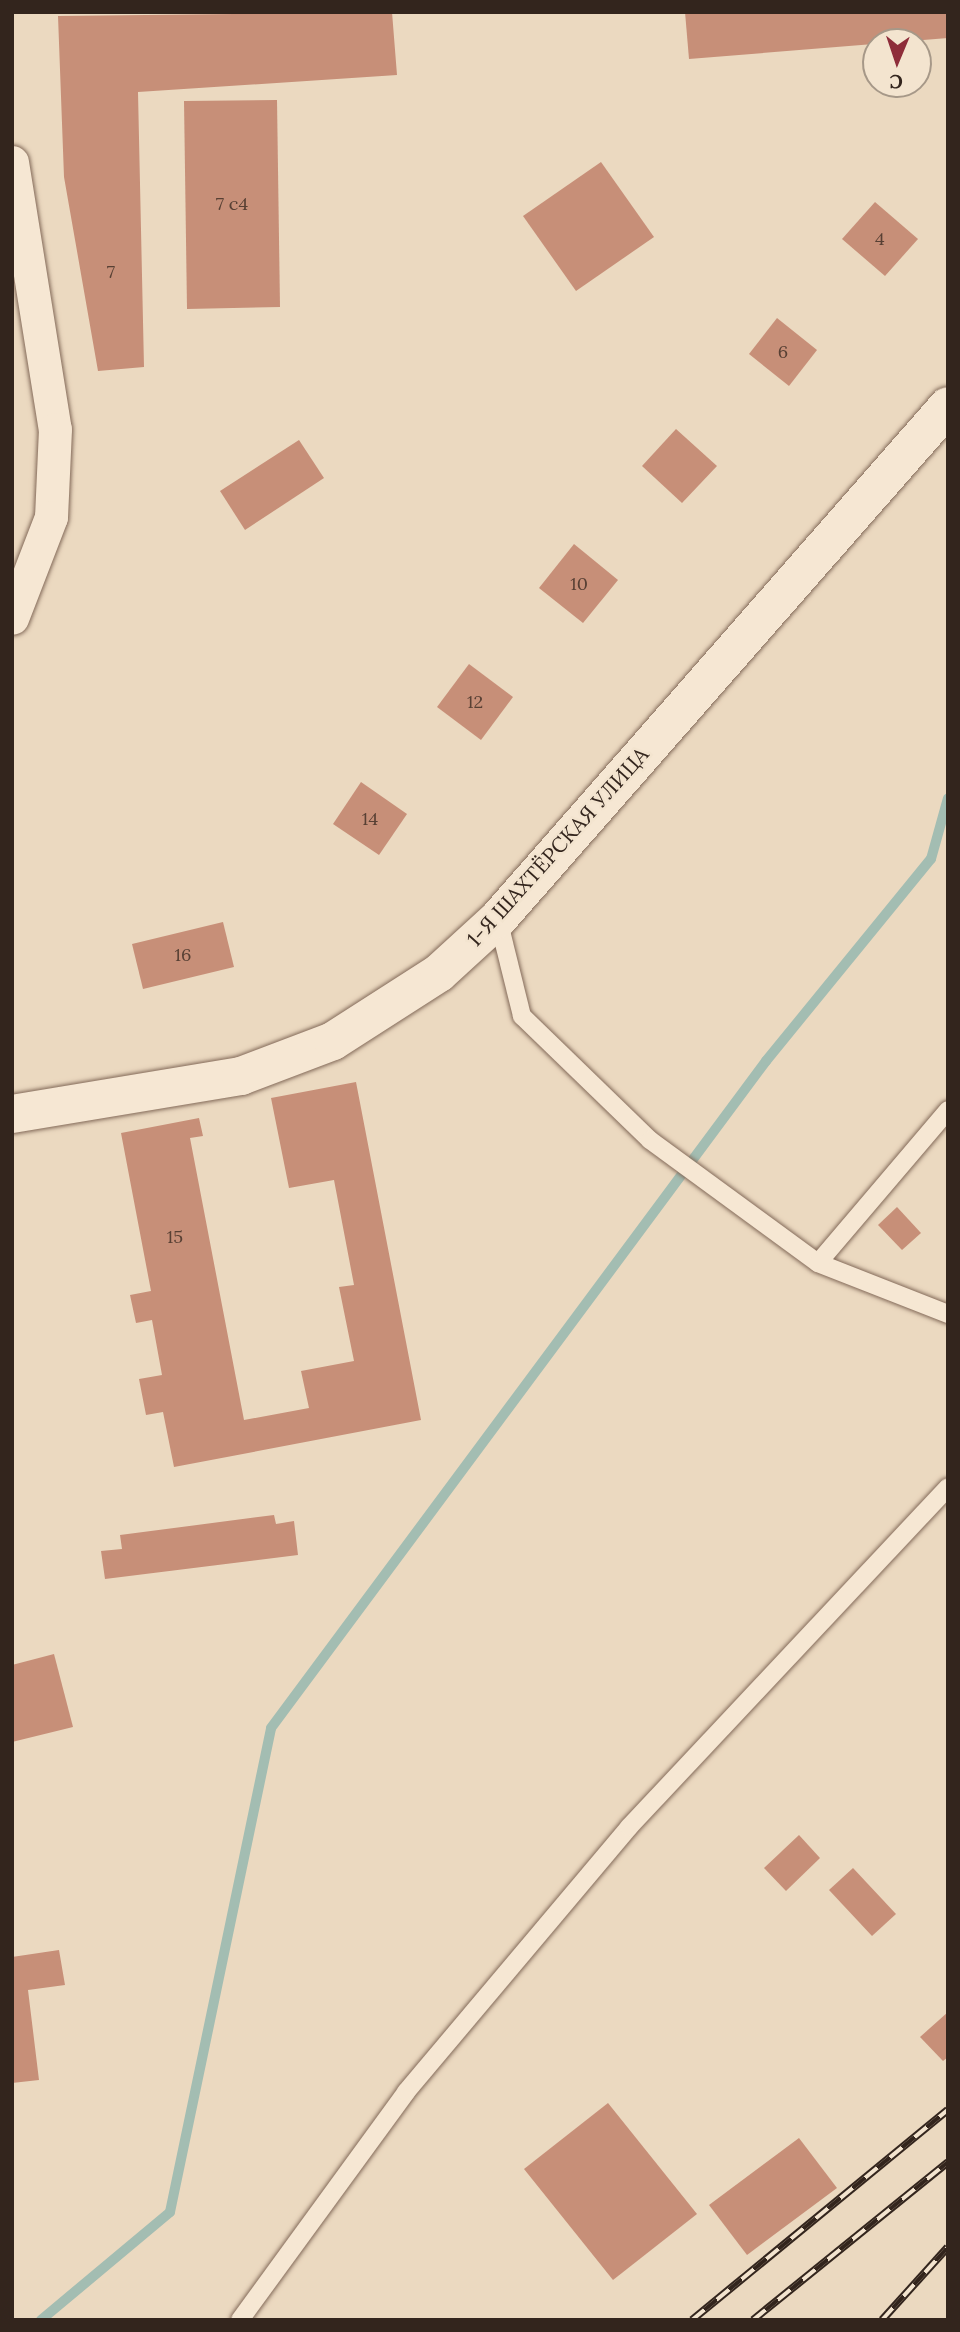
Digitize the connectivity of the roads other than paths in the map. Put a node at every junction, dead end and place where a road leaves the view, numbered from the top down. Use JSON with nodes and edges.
{"nodes":[{"id":1,"x":12,"y":162,"type":"edge"},
{"id":2,"x":948,"y":406,"type":"edge"},
{"id":3,"x":12,"y":618,"type":"edge"},
{"id":4,"x":498,"y":919,"type":"junction"},
{"id":5,"x":948,"y":1111,"type":"edge"},
{"id":6,"x":12,"y":1114,"type":"edge"},
{"id":7,"x":818,"y":1263,"type":"junction"},
{"id":8,"x":948,"y":1314,"type":"edge"},
{"id":9,"x":948,"y":1487,"type":"edge"},
{"id":10,"x":240,"y":2320,"type":"edge"}],
"edges":[{"from":1,"to":3,"type":"street"},
{"from":2,"to":4,"type":"street","name":"1-Я ШАХТЁРСКАЯ УЛИЦА"},
{"from":4,"to":6,"type":"street","name":"1-Я ШАХТЁРСКАЯ УЛИЦА"},
{"from":4,"to":7,"type":"lane"},
{"from":5,"to":7,"type":"lane"},
{"from":7,"to":8,"type":"lane"},
{"from":9,"to":10,"type":"lane"}]}
